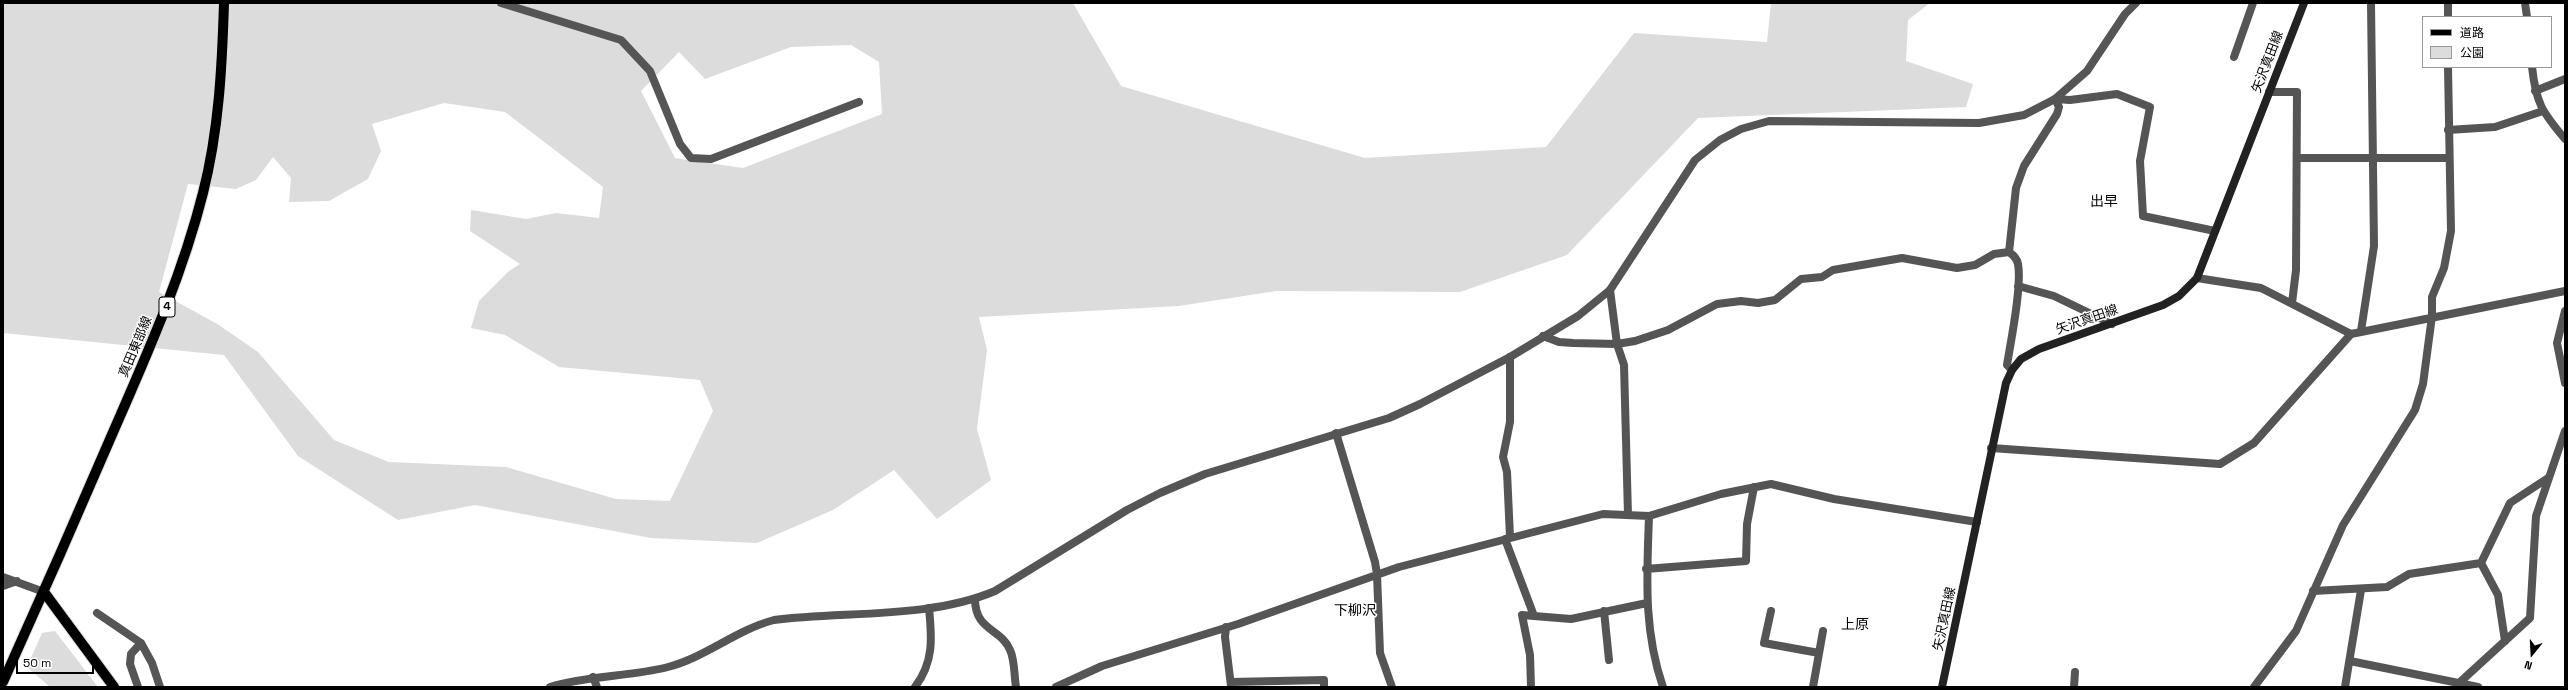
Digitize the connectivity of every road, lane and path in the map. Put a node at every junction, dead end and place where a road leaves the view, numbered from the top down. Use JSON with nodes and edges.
{"nodes":[{"id":1,"x":224,"y":3,"type":"edge"},
{"id":2,"x":500,"y":3,"type":"edge"},
{"id":3,"x":2136,"y":3,"type":"edge"},
{"id":4,"x":2253,"y":3,"type":"edge"},
{"id":5,"x":2304,"y":3,"type":"edge"},
{"id":6,"x":2372,"y":3,"type":"edge"},
{"id":7,"x":2448,"y":3,"type":"edge"},
{"id":8,"x":2525,"y":3,"type":"edge"},
{"id":9,"x":2448,"y":16,"type":"edge"},
{"id":10,"x":2527,"y":16,"type":"edge"},
{"id":11,"x":2234,"y":57,"type":"dead end"},
{"id":12,"x":2448,"y":68,"type":"edge"},
{"id":13,"x":2532,"y":68,"type":"edge"},
{"id":14,"x":2565,"y":79,"type":"edge"},
{"id":15,"x":2535,"y":91,"type":"junction"},
{"id":16,"x":2269,"y":92,"type":"junction"},
{"id":17,"x":2055,"y":99,"type":"junction"},
{"id":18,"x":859,"y":102,"type":"dead end"},
{"id":19,"x":2543,"y":111,"type":"junction"},
{"id":20,"x":2448,"y":130,"type":"junction"},
{"id":21,"x":2565,"y":139,"type":"edge"},
{"id":22,"x":2373,"y":156,"type":"junction"},
{"id":23,"x":2297,"y":158,"type":"junction"},
{"id":24,"x":2448,"y":158,"type":"junction"},
{"id":25,"x":2215,"y":231,"type":"junction"},
{"id":26,"x":2009,"y":252,"type":"junction"},
{"id":27,"x":2197,"y":278,"type":"junction"},
{"id":28,"x":2018,"y":286,"type":"junction"},
{"id":29,"x":1610,"y":290,"type":"junction"},
{"id":30,"x":2565,"y":291,"type":"edge"},
{"id":31,"x":2292,"y":303,"type":"junction"},
{"id":32,"x":2565,"y":311,"type":"edge"},
{"id":33,"x":2432,"y":316,"type":"junction"},
{"id":34,"x":2112,"y":324,"type":"junction"},
{"id":35,"x":2361,"y":331,"type":"junction"},
{"id":36,"x":2351,"y":334,"type":"junction"},
{"id":37,"x":1543,"y":336,"type":"junction"},
{"id":38,"x":1617,"y":344,"type":"junction"},
{"id":39,"x":1510,"y":357,"type":"junction"},
{"id":40,"x":2012,"y":370,"type":"junction"},
{"id":41,"x":2565,"y":383,"type":"edge"},
{"id":42,"x":2565,"y":431,"type":"edge"},
{"id":43,"x":1336,"y":433,"type":"junction"},
{"id":44,"x":1991,"y":448,"type":"junction"},
{"id":45,"x":2548,"y":478,"type":"junction"},
{"id":46,"x":1754,"y":487,"type":"junction"},
{"id":47,"x":1628,"y":515,"type":"junction"},
{"id":48,"x":1649,"y":516,"type":"junction"},
{"id":49,"x":1977,"y":522,"type":"junction"},
{"id":50,"x":1508,"y":538,"type":"junction"},
{"id":51,"x":2481,"y":563,"type":"junction"},
{"id":52,"x":1646,"y":570,"type":"junction"},
{"id":53,"x":1377,"y":574,"type":"junction"},
{"id":54,"x":3,"y":577,"type":"edge"},
{"id":55,"x":17,"y":581,"type":"junction"},
{"id":56,"x":3,"y":586,"type":"edge"},
{"id":57,"x":2361,"y":590,"type":"junction"},
{"id":58,"x":2313,"y":591,"type":"junction"},
{"id":59,"x":44,"y":592,"type":"junction"},
{"id":60,"x":975,"y":599,"type":"junction"},
{"id":61,"x":1646,"y":603,"type":"junction"},
{"id":62,"x":929,"y":608,"type":"junction"},
{"id":63,"x":1604,"y":611,"type":"junction"},
{"id":64,"x":1771,"y":611,"type":"dead end"},
{"id":65,"x":97,"y":613,"type":"dead end"},
{"id":66,"x":1534,"y":616,"type":"junction"},
{"id":67,"x":1226,"y":627,"type":"junction"},
{"id":68,"x":1823,"y":631,"type":"dead end"},
{"id":69,"x":2505,"y":641,"type":"junction"},
{"id":70,"x":141,"y":643,"type":"junction"},
{"id":71,"x":1819,"y":653,"type":"junction"},
{"id":72,"x":1609,"y":660,"type":"dead end"},
{"id":73,"x":2350,"y":661,"type":"junction"},
{"id":74,"x":2075,"y":672,"type":"dead end"},
{"id":75,"x":593,"y":677,"type":"junction"},
{"id":76,"x":3,"y":682,"type":"edge"},
{"id":77,"x":1231,"y":684,"type":"edge"},
{"id":78,"x":2459,"y":685,"type":"edge"},
{"id":79,"x":114,"y":687,"type":"edge"},
{"id":80,"x":138,"y":687,"type":"edge"},
{"id":81,"x":160,"y":687,"type":"edge"},
{"id":82,"x":550,"y":687,"type":"edge"},
{"id":83,"x":597,"y":687,"type":"edge"},
{"id":84,"x":915,"y":687,"type":"edge"},
{"id":85,"x":1016,"y":687,"type":"edge"},
{"id":86,"x":1056,"y":687,"type":"edge"},
{"id":87,"x":1324,"y":687,"type":"edge"},
{"id":88,"x":1392,"y":687,"type":"edge"},
{"id":89,"x":1531,"y":687,"type":"edge"},
{"id":90,"x":1663,"y":687,"type":"edge"},
{"id":91,"x":1813,"y":687,"type":"edge"},
{"id":92,"x":1942,"y":687,"type":"edge"},
{"id":93,"x":2074,"y":687,"type":"edge"},
{"id":94,"x":2254,"y":687,"type":"edge"},
{"id":95,"x":2346,"y":687,"type":"edge"},
{"id":96,"x":2478,"y":687,"type":"edge"}],
"edges":[{"from":1,"to":59,"type":"main road","name":"真田東部線","number":"4"},
{"from":2,"to":18,"type":"street"},
{"from":3,"to":17,"type":"street"},
{"from":4,"to":11,"type":"street"},
{"from":5,"to":16,"type":"main road","name":"矢沢真田線"},
{"from":6,"to":22,"type":"street"},
{"from":7,"to":9,"type":"street"},
{"from":8,"to":10,"type":"street"},
{"from":12,"to":20,"type":"street"},
{"from":13,"to":15,"type":"street"},
{"from":14,"to":15,"type":"street"},
{"from":15,"to":19,"type":"street"},
{"from":16,"to":23,"type":"street"},
{"from":16,"to":25,"type":"main road","name":"矢沢真田線"},
{"from":17,"to":25,"type":"street"},
{"from":17,"to":26,"type":"street"},
{"from":17,"to":29,"type":"street"},
{"from":19,"to":20,"type":"street"},
{"from":19,"to":21,"type":"street"},
{"from":20,"to":24,"type":"street"},
{"from":22,"to":23,"type":"street"},
{"from":22,"to":24,"type":"street"},
{"from":22,"to":35,"type":"street"},
{"from":23,"to":31,"type":"street"},
{"from":24,"to":33,"type":"street"},
{"from":25,"to":27,"type":"main road","name":"矢沢真田線"},
{"from":26,"to":28,"type":"street"},
{"from":26,"to":38,"type":"street"},
{"from":27,"to":31,"type":"street"},
{"from":27,"to":34,"type":"main road","name":"矢沢真田線"},
{"from":28,"to":34,"type":"street"},
{"from":28,"to":40,"type":"street"},
{"from":29,"to":37,"type":"street"},
{"from":29,"to":38,"type":"street"},
{"from":30,"to":33,"type":"street"},
{"from":31,"to":36,"type":"street"},
{"from":32,"to":41,"type":"street"},
{"from":33,"to":35,"type":"street"},
{"from":33,"to":58,"type":"street"},
{"from":34,"to":40,"type":"main road","name":"矢沢真田線"},
{"from":35,"to":36,"type":"street"},
{"from":36,"to":44,"type":"street"},
{"from":37,"to":38,"type":"street"},
{"from":37,"to":39,"type":"street"},
{"from":38,"to":47,"type":"street"},
{"from":39,"to":43,"type":"street"},
{"from":39,"to":50,"type":"street"},
{"from":40,"to":44,"type":"main road","name":"矢沢真田線"},
{"from":42,"to":45,"type":"street"},
{"from":43,"to":53,"type":"street"},
{"from":43,"to":60,"type":"street"},
{"from":44,"to":49,"type":"main road","name":"矢沢真田線"},
{"from":45,"to":51,"type":"street"},
{"from":45,"to":69,"type":"street"},
{"from":46,"to":48,"type":"street"},
{"from":46,"to":49,"type":"street"},
{"from":46,"to":52,"type":"street"},
{"from":47,"to":48,"type":"street"},
{"from":47,"to":50,"type":"street"},
{"from":48,"to":52,"type":"street"},
{"from":49,"to":92,"type":"main road","name":"矢沢真田線"},
{"from":50,"to":53,"type":"street"},
{"from":50,"to":66,"type":"street"},
{"from":51,"to":57,"type":"street"},
{"from":51,"to":69,"type":"street"},
{"from":52,"to":61,"type":"street"},
{"from":53,"to":67,"type":"street"},
{"from":53,"to":88,"type":"street"},
{"from":54,"to":55,"type":"street"},
{"from":55,"to":56,"type":"street"},
{"from":55,"to":59,"type":"street"},
{"from":57,"to":58,"type":"street"},
{"from":57,"to":73,"type":"street"},
{"from":58,"to":94,"type":"street"},
{"from":59,"to":76,"type":"main road","name":"真田東部線","number":"4"},
{"from":59,"to":79,"type":"main road"},
{"from":60,"to":62,"type":"street"},
{"from":60,"to":85,"type":"street"},
{"from":61,"to":63,"type":"street"},
{"from":61,"to":90,"type":"street"},
{"from":62,"to":75,"type":"street"},
{"from":62,"to":84,"type":"street"},
{"from":63,"to":66,"type":"street"},
{"from":63,"to":72,"type":"street"},
{"from":64,"to":71,"type":"street"},
{"from":65,"to":70,"type":"street"},
{"from":66,"to":89,"type":"street"},
{"from":67,"to":77,"type":"street"},
{"from":67,"to":86,"type":"street"},
{"from":68,"to":71,"type":"street"},
{"from":69,"to":78,"type":"street"},
{"from":70,"to":80,"type":"street"},
{"from":70,"to":81,"type":"street"},
{"from":71,"to":91,"type":"street"},
{"from":73,"to":78,"type":"street"},
{"from":73,"to":95,"type":"street"},
{"from":74,"to":93,"type":"street"},
{"from":75,"to":82,"type":"street"},
{"from":75,"to":83,"type":"street"},
{"from":77,"to":87,"type":"street"},
{"from":78,"to":96,"type":"street"}]}
